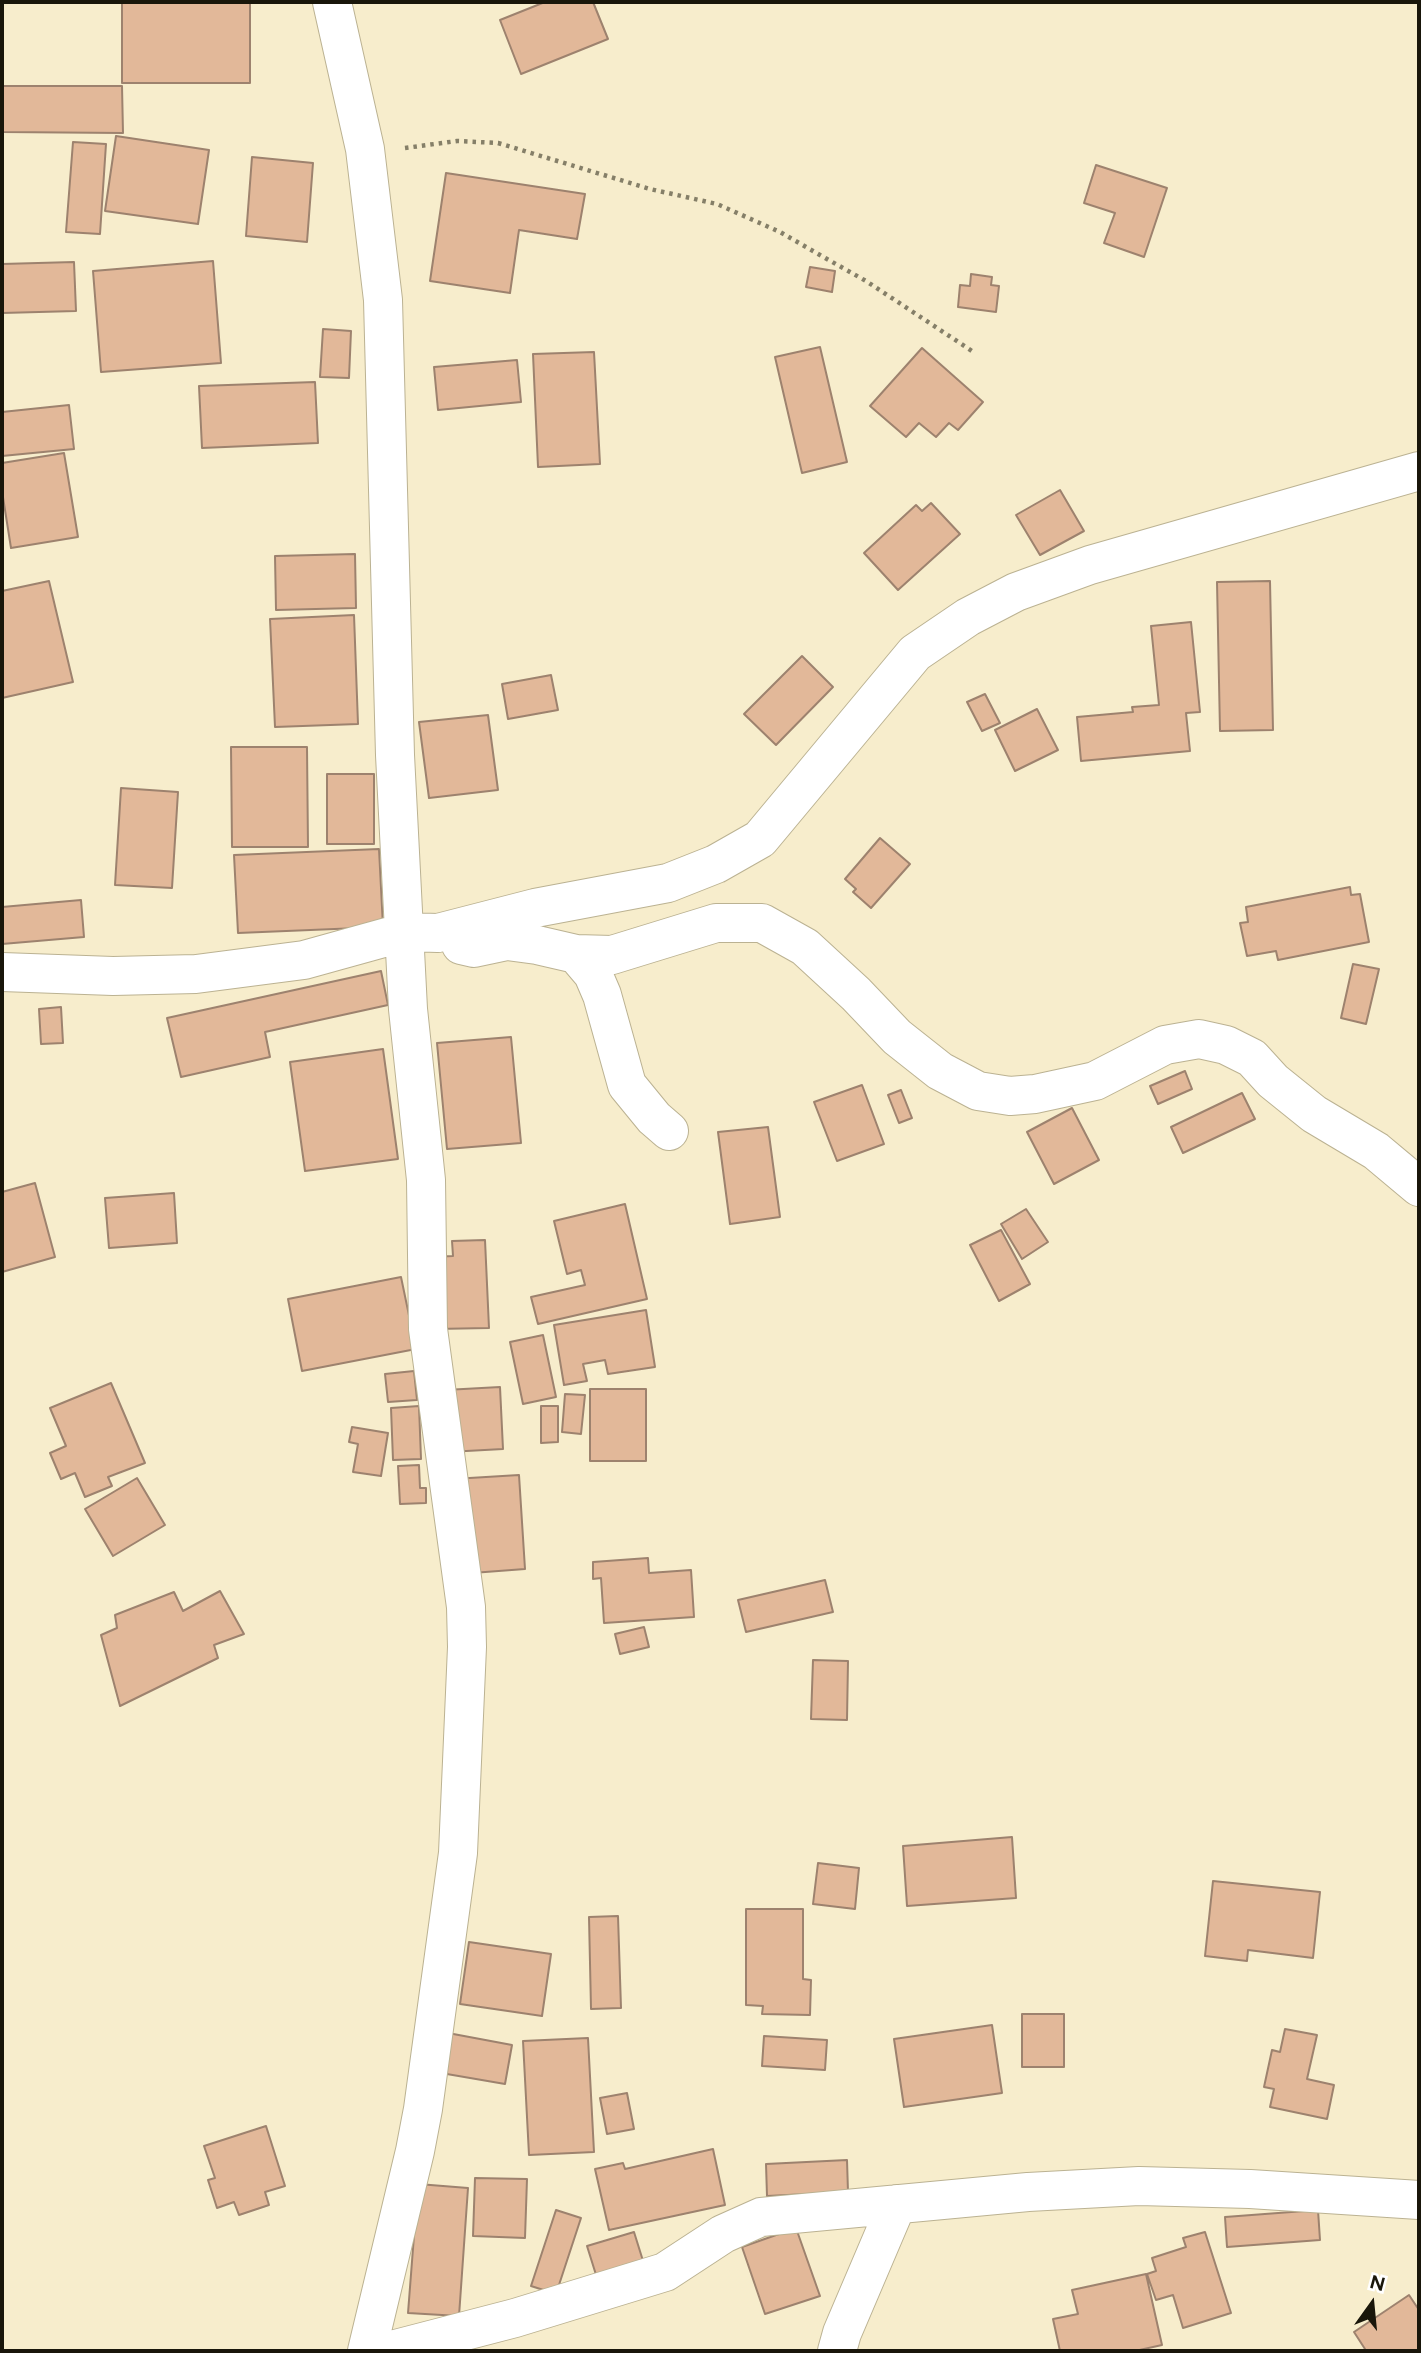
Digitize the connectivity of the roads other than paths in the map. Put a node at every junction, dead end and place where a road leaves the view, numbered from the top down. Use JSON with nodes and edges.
{"nodes":[{"id":1,"x":332,"y":2,"type":"edge"},
{"id":2,"x":1419,"y":471,"type":"edge"},
{"id":3,"x":421,"y":932,"type":"junction"},
{"id":4,"x":576,"y":954,"type":"junction"},
{"id":5,"x":2,"y":972,"type":"edge"},
{"id":6,"x":669,"y":1131,"type":"dead end"},
{"id":7,"x":1419,"y":1187,"type":"edge"},
{"id":8,"x":1419,"y":2200,"type":"edge"},
{"id":9,"x":897,"y":2204,"type":"junction"},
{"id":10,"x":367,"y":2351,"type":"edge"},
{"id":11,"x":388,"y":2351,"type":"edge"},
{"id":12,"x":837,"y":2351,"type":"edge"}],
"edges":[{"from":1,"to":3,"type":"street"},
{"from":2,"to":3,"type":"street"},
{"from":3,"to":4,"type":"street"},
{"from":3,"to":5,"type":"street"},
{"from":3,"to":10,"type":"street"},
{"from":4,"to":6,"type":"street"},
{"from":4,"to":7,"type":"street"},
{"from":8,"to":9,"type":"street"},
{"from":9,"to":11,"type":"street"},
{"from":9,"to":12,"type":"street"}]}
